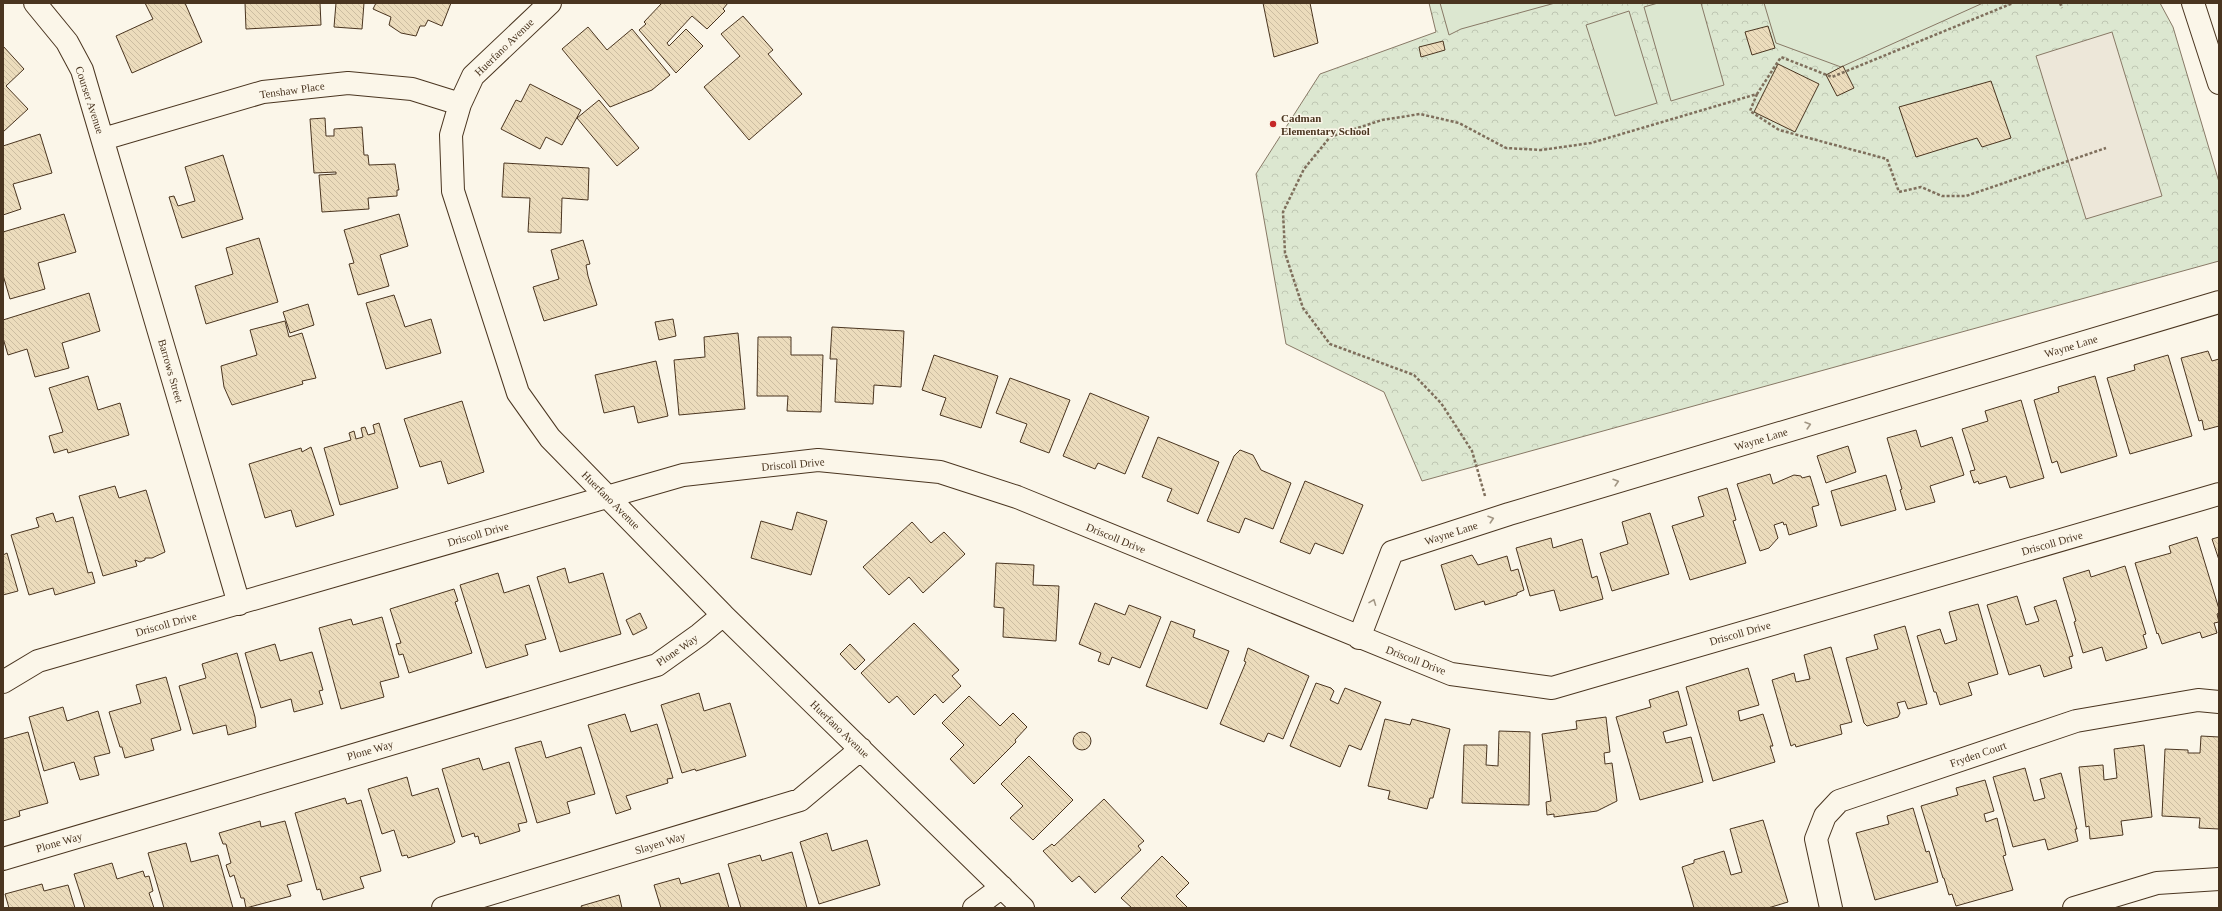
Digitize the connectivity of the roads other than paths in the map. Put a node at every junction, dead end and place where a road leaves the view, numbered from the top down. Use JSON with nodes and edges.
{"nodes":[{"id":1,"x":35,"y":3,"type":"edge"},
{"id":2,"x":550,"y":3,"type":"edge"},
{"id":3,"x":2192,"y":3,"type":"edge"},
{"id":4,"x":2219,"y":83,"type":"edge"},
{"id":5,"x":460,"y":104,"type":"junction"},
{"id":6,"x":103,"y":139,"type":"junction"},
{"id":7,"x":2219,"y":302,"type":"edge"},
{"id":8,"x":2219,"y":494,"type":"edge"},
{"id":9,"x":608,"y":496,"type":"junction"},
{"id":10,"x":239,"y":604,"type":"junction"},
{"id":11,"x":723,"y":615,"type":"junction"},
{"id":12,"x":1359,"y":638,"type":"junction"},
{"id":13,"x":3,"y":682,"type":"edge"},
{"id":14,"x":2219,"y":702,"type":"edge"},
{"id":15,"x":861,"y":749,"type":"junction"},
{"id":16,"x":3,"y":859,"type":"edge"},
{"id":17,"x":2219,"y":879,"type":"edge"},
{"id":18,"x":1002,"y":887,"type":"junction"},
{"id":19,"x":1829,"y":901,"type":"edge"},
{"id":20,"x":443,"y":908,"type":"edge"},
{"id":21,"x":974,"y":908,"type":"edge"},
{"id":22,"x":1023,"y":908,"type":"edge"},
{"id":23,"x":2074,"y":908,"type":"edge"}],
"edges":[{"from":1,"to":6,"type":"street","name":"Courser Avenue"},
{"from":2,"to":5,"type":"street","name":"Huerfano Avenue"},
{"from":3,"to":4,"type":"street"},
{"from":5,"to":6,"type":"street","name":"Tenshaw Place"},
{"from":5,"to":9,"type":"street","name":"Huerfano Avenue"},
{"from":6,"to":10,"type":"street","name":"Barrows Street"},
{"from":12,"to":7,"type":"street","name":"Wayne Lane","one_way":true},
{"from":8,"to":12,"type":"street","name":"Driscoll Drive"},
{"from":9,"to":10,"type":"street","name":"Driscoll Drive"},
{"from":9,"to":11,"type":"street","name":"Huerfano Avenue"},
{"from":9,"to":12,"type":"street","name":"Driscoll Drive"},
{"from":10,"to":13,"type":"street","name":"Driscoll Drive"},
{"from":11,"to":15,"type":"street","name":"Huerfano Avenue"},
{"from":11,"to":16,"type":"street","name":"Plone Way"},
{"from":14,"to":19,"type":"street","name":"Fryden Court"},
{"from":15,"to":18,"type":"street","name":"Huerfano Avenue"},
{"from":15,"to":20,"type":"street","name":"Slayen Way"},
{"from":17,"to":23,"type":"street"},
{"from":18,"to":21,"type":"street"},
{"from":18,"to":22,"type":"street","name":"Huerfano Avenue"}]}
